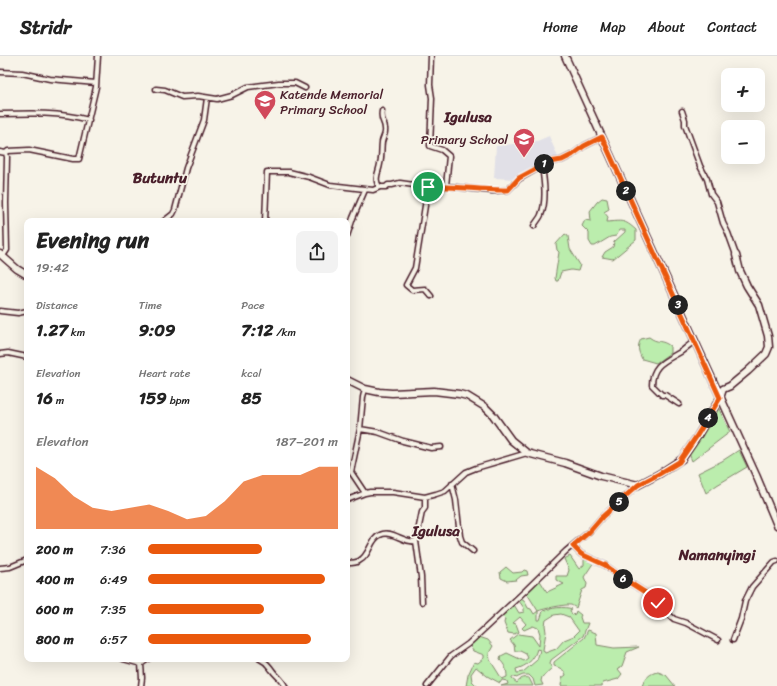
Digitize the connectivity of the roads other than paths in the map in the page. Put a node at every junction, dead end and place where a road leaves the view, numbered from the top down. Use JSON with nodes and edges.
{"nodes":[{"id":1,"x":98,"y":56,"type":"edge"},
{"id":2,"x":431,"y":56,"type":"edge"},
{"id":3,"x":565,"y":56,"type":"edge"},
{"id":4,"x":0,"y":72,"type":"edge"},
{"id":5,"x":96,"y":83,"type":"junction"},
{"id":6,"x":306,"y":88,"type":"dead end"},
{"id":7,"x":156,"y":89,"type":"dead end"},
{"id":8,"x":207,"y":98,"type":"junction"},
{"id":9,"x":682,"y":111,"type":"dead end"},
{"id":10,"x":382,"y":112,"type":"dead end"},
{"id":11,"x":0,"y":114,"type":"edge"},
{"id":12,"x":89,"y":120,"type":"junction"},
{"id":13,"x":602,"y":137,"type":"junction"},
{"id":14,"x":0,"y":152,"type":"edge"},
{"id":15,"x":6,"y":153,"type":"junction"},
{"id":16,"x":542,"y":166,"type":"junction"},
{"id":17,"x":446,"y":186,"type":"junction"},
{"id":18,"x":380,"y":187,"type":"junction"},
{"id":19,"x":428,"y":187,"type":"junction"},
{"id":20,"x":365,"y":190,"type":"junction"},
{"id":21,"x":167,"y":218,"type":"edge"},
{"id":22,"x":265,"y":218,"type":"edge"},
{"id":23,"x":534,"y":226,"type":"dead end"},
{"id":24,"x":350,"y":228,"type":"edge"},
{"id":25,"x":1,"y":255,"type":"edge"},
{"id":26,"x":736,"y":255,"type":"joint"},
{"id":27,"x":24,"y":273,"type":"edge"},
{"id":28,"x":431,"y":296,"type":"dead end"},
{"id":29,"x":0,"y":311,"type":"edge"},
{"id":30,"x":24,"y":312,"type":"edge"},
{"id":31,"x":695,"y":341,"type":"junction"},
{"id":32,"x":0,"y":354,"type":"edge"},
{"id":33,"x":24,"y":356,"type":"edge"},
{"id":34,"x":350,"y":381,"type":"edge"},
{"id":35,"x":366,"y":389,"type":"junction"},
{"id":36,"x":720,"y":398,"type":"junction"},
{"id":37,"x":679,"y":404,"type":"dead end"},
{"id":38,"x":360,"y":429,"type":"junction"},
{"id":39,"x":441,"y":447,"type":"dead end"},
{"id":40,"x":527,"y":453,"type":"junction"},
{"id":41,"x":350,"y":467,"type":"edge"},
{"id":42,"x":350,"y":472,"type":"edge"},
{"id":43,"x":452,"y":484,"type":"junction"},
{"id":44,"x":638,"y":485,"type":"junction"},
{"id":45,"x":365,"y":493,"type":"junction"},
{"id":46,"x":425,"y":496,"type":"junction"},
{"id":47,"x":350,"y":499,"type":"edge"},
{"id":48,"x":777,"y":525,"type":"edge"},
{"id":49,"x":416,"y":541,"type":"junction"},
{"id":50,"x":573,"y":546,"type":"junction"},
{"id":51,"x":473,"y":551,"type":"dead end"},
{"id":52,"x":24,"y":561,"type":"edge"},
{"id":53,"x":777,"y":561,"type":"edge"},
{"id":54,"x":350,"y":562,"type":"edge"},
{"id":55,"x":0,"y":568,"type":"edge"},
{"id":56,"x":422,"y":602,"type":"dead end"},
{"id":57,"x":718,"y":640,"type":"dead end"},
{"id":58,"x":733,"y":640,"type":"dead end"},
{"id":59,"x":134,"y":662,"type":"edge"},
{"id":60,"x":144,"y":662,"type":"edge"},
{"id":61,"x":267,"y":662,"type":"edge"},
{"id":62,"x":141,"y":664,"type":"junction"},
{"id":63,"x":141,"y":686,"type":"edge"},
{"id":64,"x":285,"y":686,"type":"edge"},
{"id":65,"x":427,"y":686,"type":"edge"}],
"edges":[{"from":1,"to":5,"type":"street"},
{"from":2,"to":17,"type":"street"},
{"from":3,"to":13,"type":"street"},
{"from":4,"to":5,"type":"street"},
{"from":5,"to":12,"type":"street"},
{"from":6,"to":8,"type":"street"},
{"from":7,"to":8,"type":"street"},
{"from":8,"to":21,"type":"street"},
{"from":9,"to":26,"type":"street"},
{"from":10,"to":18,"type":"street"},
{"from":11,"to":12,"type":"street"},
{"from":12,"to":15,"type":"street"},
{"from":13,"to":16,"type":"street"},
{"from":13,"to":31,"type":"street"},
{"from":14,"to":15,"type":"street"},
{"from":15,"to":25,"type":"street"},
{"from":16,"to":17,"type":"street"},
{"from":16,"to":23,"type":"street"},
{"from":17,"to":19,"type":"street"},
{"from":18,"to":19,"type":"street"},
{"from":18,"to":20,"type":"street"},
{"from":19,"to":28,"type":"street"},
{"from":20,"to":22,"type":"street"},
{"from":20,"to":24,"type":"street"},
{"from":25,"to":27,"type":"street"},
{"from":26,"to":36,"type":"street"},
{"from":29,"to":30,"type":"street"},
{"from":31,"to":36,"type":"street"},
{"from":31,"to":37,"type":"street"},
{"from":32,"to":33,"type":"street"},
{"from":34,"to":35,"type":"street"},
{"from":35,"to":38,"type":"street"},
{"from":35,"to":40,"type":"street"},
{"from":36,"to":44,"type":"street"},
{"from":36,"to":48,"type":"street"},
{"from":38,"to":39,"type":"street"},
{"from":38,"to":41,"type":"street"},
{"from":40,"to":43,"type":"street"},
{"from":40,"to":44,"type":"street"},
{"from":42,"to":45,"type":"street"},
{"from":43,"to":46,"type":"street"},
{"from":43,"to":51,"type":"street"},
{"from":44,"to":50,"type":"street"},
{"from":45,"to":46,"type":"street"},
{"from":45,"to":47,"type":"street"},
{"from":46,"to":49,"type":"street"},
{"from":49,"to":54,"type":"street"},
{"from":49,"to":56,"type":"street"},
{"from":50,"to":57,"type":"street"},
{"from":50,"to":65,"type":"street"},
{"from":52,"to":55,"type":"street"},
{"from":53,"to":58,"type":"street"},
{"from":59,"to":62,"type":"street"},
{"from":60,"to":62,"type":"street"},
{"from":61,"to":64,"type":"street"},
{"from":62,"to":63,"type":"street"}]}
